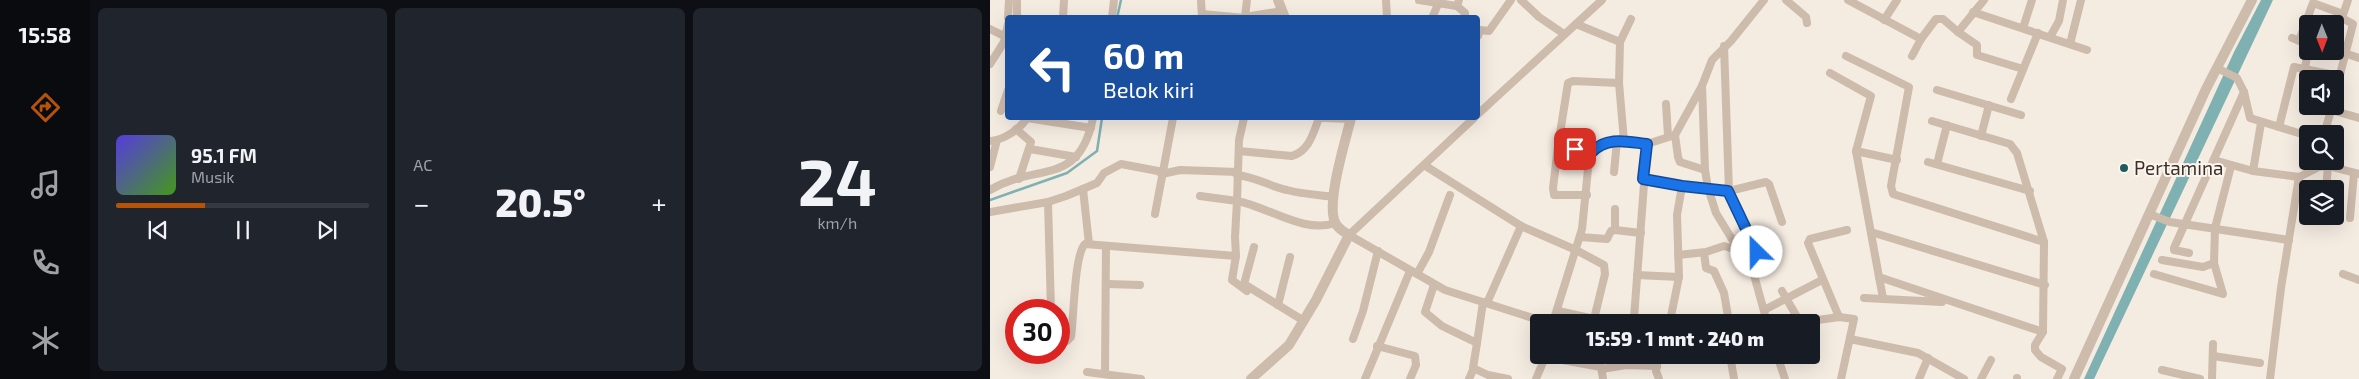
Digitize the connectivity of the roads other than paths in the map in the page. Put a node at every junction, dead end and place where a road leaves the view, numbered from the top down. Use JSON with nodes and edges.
{"nodes":[{"id":1,"x":1009,"y":0,"type":"edge"},
{"id":2,"x":1017,"y":0,"type":"edge"},
{"id":3,"x":1064,"y":0,"type":"edge"},
{"id":4,"x":1114,"y":0,"type":"edge"},
{"id":5,"x":1201,"y":0,"type":"edge"},
{"id":6,"x":1247,"y":0,"type":"edge"},
{"id":7,"x":1278,"y":0,"type":"edge"},
{"id":8,"x":1386,"y":0,"type":"edge"},
{"id":9,"x":1419,"y":0,"type":"edge"},
{"id":10,"x":1428,"y":0,"type":"edge"},
{"id":11,"x":1511,"y":0,"type":"edge"},
{"id":12,"x":1521,"y":0,"type":"edge"},
{"id":13,"x":1602,"y":0,"type":"edge"},
{"id":14,"x":1764,"y":0,"type":"edge"},
{"id":15,"x":1786,"y":0,"type":"edge"},
{"id":16,"x":1848,"y":0,"type":"edge"},
{"id":17,"x":1897,"y":0,"type":"edge"},
{"id":18,"x":2032,"y":0,"type":"edge"},
{"id":19,"x":2063,"y":0,"type":"edge"},
{"id":20,"x":2081,"y":0,"type":"edge"},
{"id":21,"x":2252,"y":0,"type":"edge"},
{"id":22,"x":2348,"y":0,"type":"edge"},
{"id":23,"x":1980,"y":1,"type":"edge"},
{"id":24,"x":1439,"y":2,"type":"junction"},
{"id":25,"x":1458,"y":3,"type":"edge"},
{"id":26,"x":1973,"y":12,"type":"junction"},
{"id":27,"x":1283,"y":14,"type":"edge"},
{"id":28,"x":2343,"y":14,"type":"junction"},
{"id":29,"x":1008,"y":15,"type":"edge"},
{"id":30,"x":1017,"y":15,"type":"edge"},
{"id":31,"x":1063,"y":15,"type":"edge"},
{"id":32,"x":1112,"y":15,"type":"edge"},
{"id":33,"x":1202,"y":15,"type":"edge"},
{"id":34,"x":1245,"y":15,"type":"edge"},
{"id":35,"x":1270,"y":15,"type":"edge"},
{"id":36,"x":1387,"y":15,"type":"edge"},
{"id":37,"x":1433,"y":15,"type":"edge"},
{"id":38,"x":1465,"y":15,"type":"edge"},
{"id":39,"x":2306,"y":15,"type":"edge"},
{"id":40,"x":1631,"y":19,"type":"dead end"},
{"id":41,"x":1884,"y":20,"type":"junction"},
{"id":42,"x":1807,"y":23,"type":"dead end"},
{"id":43,"x":1576,"y":24,"type":"junction"},
{"id":44,"x":2023,"y":28,"type":"junction"},
{"id":45,"x":990,"y":29,"type":"edge"},
{"id":46,"x":1480,"y":30,"type":"edge"},
{"id":47,"x":2299,"y":31,"type":"edge"},
{"id":48,"x":1958,"y":32,"type":"junction"},
{"id":49,"x":2038,"y":33,"type":"junction"},
{"id":50,"x":1564,"y":34,"type":"junction"},
{"id":51,"x":1005,"y":37,"type":"edge"},
{"id":52,"x":2050,"y":37,"type":"junction"},
{"id":53,"x":1921,"y":39,"type":"junction"},
{"id":54,"x":1005,"y":40,"type":"edge"},
{"id":55,"x":2299,"y":41,"type":"edge"},
{"id":56,"x":1620,"y":42,"type":"junction"},
{"id":57,"x":2070,"y":44,"type":"junction"},
{"id":58,"x":1724,"y":46,"type":"junction"},
{"id":59,"x":2087,"y":50,"type":"dead end"},
{"id":60,"x":2345,"y":53,"type":"junction"},
{"id":61,"x":1846,"y":56,"type":"dead end"},
{"id":62,"x":1912,"y":56,"type":"dead end"},
{"id":63,"x":2359,"y":58,"type":"edge"},
{"id":64,"x":2306,"y":60,"type":"edge"},
{"id":65,"x":990,"y":64,"type":"edge"},
{"id":66,"x":2305,"y":68,"type":"junction"},
{"id":67,"x":2022,"y":69,"type":"junction"},
{"id":68,"x":2220,"y":70,"type":"junction"},
{"id":69,"x":2314,"y":70,"type":"edge"},
{"id":70,"x":2341,"y":70,"type":"edge"},
{"id":71,"x":1830,"y":73,"type":"dead end"},
{"id":72,"x":1620,"y":83,"type":"junction"},
{"id":73,"x":1702,"y":86,"type":"junction"},
{"id":74,"x":1937,"y":90,"type":"dead end"},
{"id":75,"x":2244,"y":92,"type":"junction"},
{"id":76,"x":1005,"y":99,"type":"edge"},
{"id":77,"x":2011,"y":99,"type":"dead end"},
{"id":78,"x":1666,"y":104,"type":"dead end"},
{"id":79,"x":1989,"y":105,"type":"junction"},
{"id":80,"x":1001,"y":111,"type":"dead end"},
{"id":81,"x":1480,"y":112,"type":"edge"},
{"id":82,"x":2344,"y":113,"type":"edge"},
{"id":83,"x":2021,"y":115,"type":"dead end"},
{"id":84,"x":2359,"y":118,"type":"edge"},
{"id":85,"x":1025,"y":120,"type":"edge"},
{"id":86,"x":1040,"y":120,"type":"edge"},
{"id":87,"x":1093,"y":120,"type":"edge"},
{"id":88,"x":1173,"y":120,"type":"edge"},
{"id":89,"x":1244,"y":120,"type":"edge"},
{"id":90,"x":1318,"y":120,"type":"edge"},
{"id":91,"x":1350,"y":120,"type":"edge"},
{"id":92,"x":1472,"y":120,"type":"edge"},
{"id":93,"x":1932,"y":120,"type":"dead end"},
{"id":94,"x":2261,"y":122,"type":"junction"},
{"id":95,"x":1947,"y":125,"type":"junction"},
{"id":96,"x":2279,"y":127,"type":"junction"},
{"id":97,"x":1091,"y":128,"type":"junction"},
{"id":98,"x":1016,"y":129,"type":"junction"},
{"id":99,"x":2299,"y":133,"type":"edge"},
{"id":100,"x":1671,"y":136,"type":"junction"},
{"id":101,"x":1981,"y":136,"type":"junction"},
{"id":102,"x":994,"y":140,"type":"edge"},
{"id":103,"x":1620,"y":141,"type":"junction"},
{"id":104,"x":1647,"y":144,"type":"junction"},
{"id":105,"x":1558,"y":146,"type":"junction"},
{"id":106,"x":1030,"y":149,"type":"junction"},
{"id":107,"x":1239,"y":151,"type":"junction"},
{"id":108,"x":1856,"y":151,"type":"junction"},
{"id":109,"x":1592,"y":152,"type":"junction"},
{"id":110,"x":1076,"y":157,"type":"junction"},
{"id":111,"x":1897,"y":160,"type":"junction"},
{"id":112,"x":2214,"y":160,"type":"junction"},
{"id":113,"x":1928,"y":162,"type":"dead end"},
{"id":114,"x":1936,"y":164,"type":"junction"},
{"id":115,"x":1424,"y":165,"type":"junction"},
{"id":116,"x":2231,"y":166,"type":"junction"},
{"id":117,"x":990,"y":167,"type":"edge"},
{"id":118,"x":1705,"y":170,"type":"junction"},
{"id":119,"x":2310,"y":170,"type":"edge"},
{"id":120,"x":2342,"y":170,"type":"edge"},
{"id":121,"x":2253,"y":171,"type":"junction"},
{"id":122,"x":1614,"y":172,"type":"dead end"},
{"id":123,"x":1238,"y":173,"type":"junction"},
{"id":124,"x":1162,"y":174,"type":"junction"},
{"id":125,"x":2357,"y":174,"type":"edge"},
{"id":126,"x":2299,"y":177,"type":"junction"},
{"id":127,"x":1019,"y":179,"type":"junction"},
{"id":128,"x":1643,"y":179,"type":"junction"},
{"id":129,"x":1682,"y":186,"type":"junction"},
{"id":130,"x":1083,"y":188,"type":"junction"},
{"id":131,"x":1708,"y":188,"type":"junction"},
{"id":132,"x":990,"y":190,"type":"edge"},
{"id":133,"x":1728,"y":191,"type":"junction"},
{"id":134,"x":2030,"y":191,"type":"junction"},
{"id":135,"x":1450,"y":195,"type":"dead end"},
{"id":136,"x":1586,"y":195,"type":"junction"},
{"id":137,"x":1200,"y":196,"type":"dead end"},
{"id":138,"x":1334,"y":197,"type":"junction"},
{"id":139,"x":1238,"y":201,"type":"junction"},
{"id":140,"x":1048,"y":202,"type":"junction"},
{"id":141,"x":1615,"y":209,"type":"dead end"},
{"id":142,"x":990,"y":212,"type":"edge"},
{"id":143,"x":1155,"y":214,"type":"dead end"},
{"id":144,"x":2153,"y":216,"type":"junction"},
{"id":145,"x":2350,"y":218,"type":"dead end"},
{"id":146,"x":1782,"y":222,"type":"dead end"},
{"id":147,"x":1335,"y":223,"type":"junction"},
{"id":148,"x":2185,"y":223,"type":"junction"},
{"id":149,"x":1521,"y":226,"type":"junction"},
{"id":150,"x":2215,"y":228,"type":"junction"},
{"id":151,"x":1615,"y":230,"type":"junction"},
{"id":152,"x":1848,"y":230,"type":"dead end"},
{"id":153,"x":1871,"y":232,"type":"junction"},
{"id":154,"x":1640,"y":233,"type":"junction"},
{"id":155,"x":1349,"y":235,"type":"junction"},
{"id":156,"x":1580,"y":237,"type":"junction"},
{"id":157,"x":2289,"y":240,"type":"junction"},
{"id":158,"x":2044,"y":242,"type":"junction"},
{"id":159,"x":1088,"y":244,"type":"junction"},
{"id":160,"x":1106,"y":246,"type":"junction"},
{"id":161,"x":1254,"y":247,"type":"dead end"},
{"id":162,"x":1378,"y":250,"type":"junction"},
{"id":163,"x":1576,"y":250,"type":"junction"},
{"id":164,"x":1740,"y":251,"type":"junction"},
{"id":165,"x":1704,"y":253,"type":"junction"},
{"id":166,"x":2189,"y":253,"type":"dead end"},
{"id":167,"x":1678,"y":255,"type":"junction"},
{"id":168,"x":1236,"y":256,"type":"junction"},
{"id":169,"x":1290,"y":257,"type":"dead end"},
{"id":170,"x":1746,"y":258,"type":"junction"},
{"id":171,"x":2162,"y":260,"type":"dead end"},
{"id":172,"x":2214,"y":263,"type":"junction"},
{"id":173,"x":1413,"y":272,"type":"junction"},
{"id":174,"x":1637,"y":274,"type":"junction"},
{"id":175,"x":2154,"y":274,"type":"dead end"},
{"id":176,"x":2343,"y":274,"type":"dead end"},
{"id":177,"x":1679,"y":277,"type":"junction"},
{"id":178,"x":1879,"y":277,"type":"junction"},
{"id":179,"x":1822,"y":280,"type":"junction"},
{"id":180,"x":2359,"y":280,"type":"edge"},
{"id":181,"x":1106,"y":284,"type":"junction"},
{"id":182,"x":1140,"y":285,"type":"dead end"},
{"id":183,"x":1434,"y":285,"type":"junction"},
{"id":184,"x":2045,"y":285,"type":"junction"},
{"id":185,"x":1784,"y":294,"type":"junction"},
{"id":186,"x":1864,"y":298,"type":"dead end"},
{"id":187,"x":1884,"y":298,"type":"junction"},
{"id":188,"x":1051,"y":299,"type":"edge"},
{"id":189,"x":1485,"y":302,"type":"junction"},
{"id":190,"x":1951,"y":303,"type":"junction"},
{"id":191,"x":1278,"y":305,"type":"junction"},
{"id":192,"x":1764,"y":310,"type":"junction"},
{"id":193,"x":1558,"y":311,"type":"junction"},
{"id":194,"x":1557,"y":314,"type":"edge"},
{"id":195,"x":1571,"y":314,"type":"edge"},
{"id":196,"x":1599,"y":314,"type":"edge"},
{"id":197,"x":1634,"y":314,"type":"edge"},
{"id":198,"x":1670,"y":314,"type":"edge"},
{"id":199,"x":1728,"y":314,"type":"edge"},
{"id":200,"x":1765,"y":314,"type":"edge"},
{"id":201,"x":1795,"y":314,"type":"edge"},
{"id":202,"x":1530,"y":317,"type":"edge"},
{"id":203,"x":1839,"y":317,"type":"junction"},
{"id":204,"x":1820,"y":320,"type":"edge"},
{"id":205,"x":1303,"y":322,"type":"junction"},
{"id":206,"x":2043,"y":332,"type":"junction"},
{"id":207,"x":1850,"y":338,"type":"junction"},
{"id":208,"x":1070,"y":339,"type":"edge"},
{"id":209,"x":1353,"y":339,"type":"dead end"},
{"id":210,"x":1477,"y":343,"type":"junction"},
{"id":211,"x":2213,"y":344,"type":"dead end"},
{"id":212,"x":1377,"y":346,"type":"junction"},
{"id":213,"x":2213,"y":356,"type":"junction"},
{"id":214,"x":1928,"y":358,"type":"junction"},
{"id":215,"x":1991,"y":360,"type":"dead end"},
{"id":216,"x":2260,"y":362,"type":"dead end"},
{"id":217,"x":1543,"y":364,"type":"edge"},
{"id":218,"x":1580,"y":364,"type":"edge"},
{"id":219,"x":1732,"y":364,"type":"edge"},
{"id":220,"x":1780,"y":364,"type":"edge"},
{"id":221,"x":1656,"y":366,"type":"joint"},
{"id":222,"x":1474,"y":368,"type":"junction"},
{"id":223,"x":1602,"y":369,"type":"junction"},
{"id":224,"x":2162,"y":370,"type":"dead end"},
{"id":225,"x":1087,"y":372,"type":"dead end"},
{"id":226,"x":1105,"y":374,"type":"junction"},
{"id":227,"x":1115,"y":377,"type":"edge"},
{"id":228,"x":1141,"y":379,"type":"edge"},
{"id":229,"x":1251,"y":379,"type":"edge"},
{"id":230,"x":1364,"y":379,"type":"edge"},
{"id":231,"x":1410,"y":379,"type":"edge"},
{"id":232,"x":1469,"y":379,"type":"edge"},
{"id":233,"x":1508,"y":379,"type":"edge"},
{"id":234,"x":1536,"y":379,"type":"edge"},
{"id":235,"x":1603,"y":379,"type":"edge"},
{"id":236,"x":1659,"y":379,"type":"edge"},
{"id":237,"x":1734,"y":379,"type":"edge"},
{"id":238,"x":1785,"y":379,"type":"edge"},
{"id":239,"x":1841,"y":379,"type":"edge"},
{"id":240,"x":1919,"y":379,"type":"edge"},
{"id":241,"x":1964,"y":379,"type":"edge"},
{"id":242,"x":1981,"y":379,"type":"edge"},
{"id":243,"x":2058,"y":379,"type":"edge"},
{"id":244,"x":2074,"y":379,"type":"edge"},
{"id":245,"x":2200,"y":379,"type":"edge"},
{"id":246,"x":2212,"y":379,"type":"edge"},
{"id":247,"x":2270,"y":379,"type":"edge"}],
"edges":[{"from":1,"to":29,"type":"street"},
{"from":2,"to":30,"type":"street"},
{"from":3,"to":31,"type":"street"},
{"from":4,"to":32,"type":"street"},
{"from":5,"to":33,"type":"street"},
{"from":6,"to":34,"type":"street"},
{"from":7,"to":27,"type":"street"},
{"from":8,"to":36,"type":"street"},
{"from":9,"to":10,"type":"street"},
{"from":10,"to":24,"type":"street"},
{"from":11,"to":46,"type":"street"},
{"from":12,"to":50,"type":"street"},
{"from":13,"to":43,"type":"street"},
{"from":14,"to":58,"type":"street"},
{"from":15,"to":42,"type":"street"},
{"from":16,"to":41,"type":"street"},
{"from":17,"to":41,"type":"street"},
{"from":18,"to":44,"type":"street"},
{"from":19,"to":52,"type":"street"},
{"from":20,"to":57,"type":"street"},
{"from":21,"to":68,"type":"street"},
{"from":22,"to":28,"type":"street"},
{"from":23,"to":26,"type":"street"},
{"from":24,"to":25,"type":"street"},
{"from":24,"to":37,"type":"street"},
{"from":25,"to":38,"type":"street"},
{"from":26,"to":44,"type":"street"},
{"from":26,"to":48,"type":"street"},
{"from":27,"to":35,"type":"street"},
{"from":28,"to":39,"type":"street"},
{"from":28,"to":60,"type":"street"},
{"from":40,"to":56,"type":"street"},
{"from":41,"to":53,"type":"street"},
{"from":43,"to":50,"type":"street"},
{"from":43,"to":56,"type":"street"},
{"from":44,"to":49,"type":"street"},
{"from":45,"to":51,"type":"street"},
{"from":47,"to":55,"type":"street"},
{"from":48,"to":53,"type":"street"},
{"from":48,"to":67,"type":"street"},
{"from":49,"to":52,"type":"street"},
{"from":49,"to":67,"type":"street"},
{"from":50,"to":81,"type":"street"},
{"from":52,"to":57,"type":"street"},
{"from":53,"to":62,"type":"street"},
{"from":54,"to":65,"type":"street"},
{"from":56,"to":72,"type":"street"},
{"from":57,"to":59,"type":"street"},
{"from":58,"to":73,"type":"street"},
{"from":58,"to":133,"type":"street"},
{"from":60,"to":63,"type":"street"},
{"from":60,"to":70,"type":"street"},
{"from":61,"to":111,"type":"street"},
{"from":64,"to":66,"type":"street"},
{"from":66,"to":69,"type":"street"},
{"from":66,"to":96,"type":"street"},
{"from":67,"to":77,"type":"street"},
{"from":68,"to":75,"type":"street"},
{"from":68,"to":144,"type":"street"},
{"from":71,"to":108,"type":"street"},
{"from":72,"to":103,"type":"street"},
{"from":72,"to":105,"type":"street"},
{"from":73,"to":100,"type":"street"},
{"from":73,"to":118,"type":"street"},
{"from":74,"to":79,"type":"street"},
{"from":75,"to":94,"type":"street"},
{"from":75,"to":112,"type":"street"},
{"from":76,"to":80,"type":"street"},
{"from":78,"to":100,"type":"street"},
{"from":79,"to":83,"type":"street"},
{"from":79,"to":101,"type":"street"},
{"from":82,"to":84,"type":"street"},
{"from":85,"to":98,"type":"street"},
{"from":86,"to":97,"type":"street"},
{"from":87,"to":97,"type":"street"},
{"from":88,"to":124,"type":"street"},
{"from":89,"to":107,"type":"street"},
{"from":90,"to":107,"type":"street"},
{"from":91,"to":138,"type":"street"},
{"from":92,"to":115,"type":"street"},
{"from":93,"to":95,"type":"street"},
{"from":94,"to":96,"type":"street"},
{"from":94,"to":121,"type":"street"},
{"from":95,"to":101,"type":"street"},
{"from":95,"to":114,"type":"street"},
{"from":96,"to":99,"type":"street"},
{"from":97,"to":110,"type":"street"},
{"from":98,"to":102,"type":"street"},
{"from":98,"to":106,"type":"street"},
{"from":100,"to":104,"type":"street"},
{"from":100,"to":118,"type":"street"},
{"from":101,"to":134,"type":"street"},
{"from":102,"to":117,"type":"street"},
{"from":103,"to":104,"type":"street"},
{"from":103,"to":109,"type":"street"},
{"from":103,"to":122,"type":"street"},
{"from":104,"to":128,"type":"street"},
{"from":105,"to":109,"type":"street"},
{"from":105,"to":136,"type":"street"},
{"from":106,"to":110,"type":"street"},
{"from":106,"to":127,"type":"street"},
{"from":107,"to":123,"type":"street"},
{"from":108,"to":111,"type":"street"},
{"from":108,"to":153,"type":"street"},
{"from":109,"to":136,"type":"street"},
{"from":110,"to":127,"type":"street"},
{"from":111,"to":158,"type":"street"},
{"from":112,"to":116,"type":"street"},
{"from":112,"to":148,"type":"street"},
{"from":113,"to":114,"type":"street"},
{"from":114,"to":134,"type":"street"},
{"from":115,"to":149,"type":"street"},
{"from":115,"to":155,"type":"street"},
{"from":116,"to":121,"type":"street"},
{"from":116,"to":150,"type":"street"},
{"from":118,"to":131,"type":"street"},
{"from":119,"to":126,"type":"street"},
{"from":120,"to":125,"type":"street"},
{"from":121,"to":126,"type":"street"},
{"from":123,"to":124,"type":"street"},
{"from":123,"to":138,"type":"street"},
{"from":123,"to":139,"type":"street"},
{"from":124,"to":130,"type":"street"},
{"from":124,"to":143,"type":"street"},
{"from":125,"to":145,"type":"street"},
{"from":126,"to":157,"type":"street"},
{"from":127,"to":132,"type":"street"},
{"from":128,"to":129,"type":"street"},
{"from":128,"to":154,"type":"street"},
{"from":129,"to":131,"type":"street"},
{"from":129,"to":167,"type":"street"},
{"from":130,"to":140,"type":"street"},
{"from":130,"to":159,"type":"street"},
{"from":131,"to":133,"type":"street"},
{"from":131,"to":164,"type":"street"},
{"from":133,"to":146,"type":"street"},
{"from":133,"to":170,"type":"street"},
{"from":134,"to":158,"type":"street"},
{"from":135,"to":173,"type":"street"},
{"from":136,"to":156,"type":"street"},
{"from":137,"to":139,"type":"street"},
{"from":138,"to":147,"type":"street"},
{"from":139,"to":147,"type":"street"},
{"from":139,"to":168,"type":"street"},
{"from":140,"to":142,"type":"street"},
{"from":140,"to":188,"type":"street"},
{"from":141,"to":151,"type":"street"},
{"from":144,"to":148,"type":"street"},
{"from":144,"to":244,"type":"street"},
{"from":147,"to":155,"type":"street"},
{"from":148,"to":150,"type":"street"},
{"from":148,"to":166,"type":"street"},
{"from":149,"to":163,"type":"street"},
{"from":149,"to":189,"type":"street"},
{"from":150,"to":157,"type":"street"},
{"from":150,"to":172,"type":"street"},
{"from":151,"to":154,"type":"street"},
{"from":151,"to":156,"type":"street"},
{"from":152,"to":179,"type":"street"},
{"from":153,"to":178,"type":"street"},
{"from":153,"to":184,"type":"street"},
{"from":154,"to":174,"type":"street"},
{"from":155,"to":162,"type":"street"},
{"from":155,"to":205,"type":"street"},
{"from":156,"to":163,"type":"street"},
{"from":157,"to":247,"type":"street"},
{"from":158,"to":184,"type":"street"},
{"from":159,"to":160,"type":"street"},
{"from":159,"to":208,"type":"street"},
{"from":160,"to":168,"type":"street"},
{"from":160,"to":181,"type":"street"},
{"from":161,"to":191,"type":"street"},
{"from":162,"to":173,"type":"street"},
{"from":162,"to":209,"type":"street"},
{"from":163,"to":193,"type":"street"},
{"from":163,"to":196,"type":"street"},
{"from":164,"to":165,"type":"street"},
{"from":164,"to":170,"type":"street"},
{"from":165,"to":167,"type":"street"},
{"from":165,"to":199,"type":"street"},
{"from":167,"to":177,"type":"street"},
{"from":168,"to":205,"type":"street"},
{"from":169,"to":191,"type":"street"},
{"from":170,"to":192,"type":"street"},
{"from":171,"to":172,"type":"street"},
{"from":172,"to":175,"type":"street"},
{"from":173,"to":183,"type":"street"},
{"from":173,"to":212,"type":"street"},
{"from":174,"to":177,"type":"street"},
{"from":174,"to":197,"type":"street"},
{"from":176,"to":180,"type":"street"},
{"from":177,"to":198,"type":"street"},
{"from":178,"to":187,"type":"street"},
{"from":178,"to":190,"type":"street"},
{"from":179,"to":185,"type":"street"},
{"from":179,"to":203,"type":"street"},
{"from":181,"to":182,"type":"street"},
{"from":181,"to":226,"type":"street"},
{"from":183,"to":189,"type":"street"},
{"from":183,"to":210,"type":"street"},
{"from":184,"to":206,"type":"street"},
{"from":185,"to":192,"type":"street"},
{"from":185,"to":201,"type":"street"},
{"from":186,"to":187,"type":"street"},
{"from":187,"to":190,"type":"street"},
{"from":189,"to":202,"type":"street"},
{"from":189,"to":210,"type":"street"},
{"from":190,"to":206,"type":"street"},
{"from":191,"to":205,"type":"street"},
{"from":192,"to":200,"type":"street"},
{"from":193,"to":194,"type":"street"},
{"from":193,"to":195,"type":"street"},
{"from":203,"to":204,"type":"street"},
{"from":203,"to":207,"type":"street"},
{"from":205,"to":229,"type":"street"},
{"from":206,"to":243,"type":"street"},
{"from":207,"to":214,"type":"street"},
{"from":207,"to":239,"type":"street"},
{"from":210,"to":222,"type":"street"},
{"from":211,"to":213,"type":"street"},
{"from":212,"to":230,"type":"street"},
{"from":212,"to":231,"type":"street"},
{"from":213,"to":216,"type":"street"},
{"from":213,"to":246,"type":"street"},
{"from":214,"to":240,"type":"street"},
{"from":214,"to":241,"type":"street"},
{"from":215,"to":242,"type":"street"},
{"from":217,"to":234,"type":"street"},
{"from":218,"to":223,"type":"street"},
{"from":219,"to":237,"type":"street"},
{"from":220,"to":238,"type":"street"},
{"from":221,"to":223,"type":"street"},
{"from":221,"to":236,"type":"street"},
{"from":222,"to":232,"type":"street"},
{"from":222,"to":233,"type":"street"},
{"from":223,"to":235,"type":"street"},
{"from":224,"to":245,"type":"street"},
{"from":225,"to":226,"type":"street"},
{"from":226,"to":227,"type":"street"},
{"from":227,"to":228,"type":"street"}]}
